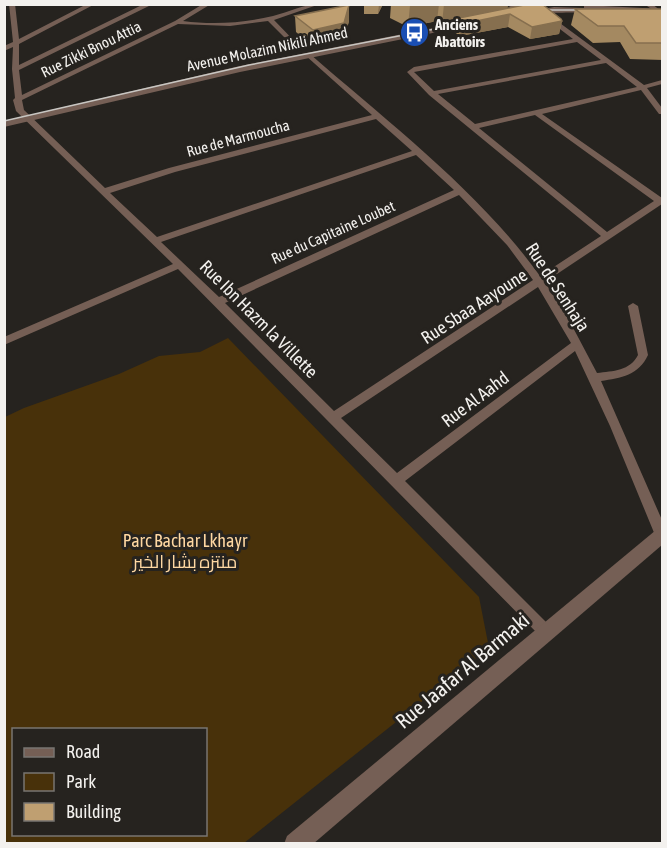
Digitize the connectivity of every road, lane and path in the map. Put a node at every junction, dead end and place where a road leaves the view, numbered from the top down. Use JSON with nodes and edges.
{"nodes":[{"id":1,"x":12,"y":4,"type":"edge"},
{"id":2,"x":92,"y":4,"type":"edge"},
{"id":3,"x":150,"y":4,"type":"edge"},
{"id":4,"x":208,"y":4,"type":"edge"},
{"id":5,"x":317,"y":4,"type":"edge"},
{"id":6,"x":647,"y":4,"type":"edge"},
{"id":7,"x":532,"y":7,"type":"edge"},
{"id":8,"x":506,"y":9,"type":"edge"},
{"id":9,"x":661,"y":12,"type":"edge"},
{"id":10,"x":479,"y":18,"type":"edge"},
{"id":11,"x":270,"y":19,"type":"junction"},
{"id":12,"x":177,"y":22,"type":"junction"},
{"id":13,"x":15,"y":31,"type":"junction"},
{"id":14,"x":4,"y":32,"type":"edge"},
{"id":15,"x":578,"y":40,"type":"junction"},
{"id":16,"x":15,"y":44,"type":"junction"},
{"id":17,"x":4,"y":49,"type":"edge"},
{"id":18,"x":304,"y":52,"type":"junction"},
{"id":19,"x":606,"y":61,"type":"junction"},
{"id":20,"x":15,"y":69,"type":"junction"},
{"id":21,"x":663,"y":82,"type":"edge"},
{"id":22,"x":640,"y":86,"type":"junction"},
{"id":23,"x":432,"y":93,"type":"junction"},
{"id":24,"x":19,"y":108,"type":"junction"},
{"id":25,"x":535,"y":112,"type":"junction"},
{"id":26,"x":663,"y":112,"type":"edge"},
{"id":27,"x":4,"y":114,"type":"edge"},
{"id":28,"x":378,"y":116,"type":"junction"},
{"id":29,"x":4,"y":124,"type":"edge"},
{"id":30,"x":474,"y":128,"type":"junction"},
{"id":31,"x":418,"y":152,"type":"junction"},
{"id":32,"x":106,"y":191,"type":"junction"},
{"id":33,"x":460,"y":191,"type":"junction"},
{"id":34,"x":662,"y":201,"type":"edge"},
{"id":35,"x":606,"y":236,"type":"junction"},
{"id":36,"x":155,"y":241,"type":"junction"},
{"id":37,"x":179,"y":266,"type":"junction"},
{"id":38,"x":539,"y":283,"type":"junction"},
{"id":39,"x":218,"y":302,"type":"junction"},
{"id":40,"x":633,"y":306,"type":"dead end"},
{"id":41,"x":4,"y":341,"type":"edge"},
{"id":42,"x":576,"y":345,"type":"junction"},
{"id":43,"x":593,"y":378,"type":"junction"},
{"id":44,"x":332,"y":418,"type":"junction"},
{"id":45,"x":396,"y":481,"type":"junction"},
{"id":46,"x":662,"y":535,"type":"edge"},
{"id":47,"x":545,"y":631,"type":"junction"},
{"id":48,"x":295,"y":843,"type":"edge"}],
"edges":[{"from":1,"to":13,"type":"street"},
{"from":2,"to":16,"type":"street"},
{"from":3,"to":20,"type":"street"},
{"from":4,"to":12,"type":"street","name":"Rue Zikki Bnou Attia"},
{"from":5,"to":11,"type":"street"},
{"from":6,"to":9,"type":"street"},
{"from":7,"to":8,"type":"street"},
{"from":7,"to":8,"type":"street"},
{"from":7,"to":9,"type":"street"},
{"from":7,"to":15,"type":"street"},
{"from":10,"to":18,"type":"street","name":"Avenue Molazim Nikili Ahmed"},
{"from":11,"to":12,"type":"street"},
{"from":11,"to":18,"type":"street","name":"Rue de Senhaja"},
{"from":12,"to":24,"type":"street","name":"Rue Zikki Bnou Attia"},
{"from":13,"to":14,"type":"street"},
{"from":13,"to":16,"type":"street"},
{"from":15,"to":19,"type":"street"},
{"from":15,"to":23,"type":"street"},
{"from":16,"to":17,"type":"street"},
{"from":16,"to":20,"type":"street"},
{"from":18,"to":24,"type":"street","name":"Avenue Molazim Nikili Ahmed"},
{"from":18,"to":28,"type":"street","name":"Rue de Senhaja"},
{"from":19,"to":22,"type":"street"},
{"from":19,"to":23,"type":"street"},
{"from":20,"to":24,"type":"street"},
{"from":21,"to":22,"type":"street"},
{"from":22,"to":25,"type":"street"},
{"from":22,"to":26,"type":"street"},
{"from":23,"to":30,"type":"street"},
{"from":24,"to":27,"type":"street","name":"Avenue Molazim Nikili Ahmed"},
{"from":24,"to":29,"type":"street","name":"Avenue Molazim Nikili Ahmed"},
{"from":24,"to":32,"type":"street","name":"Rue Ibn Hazm la Villette"},
{"from":25,"to":30,"type":"street"},
{"from":25,"to":34,"type":"street"},
{"from":28,"to":31,"type":"street","name":"Rue de Senhaja"},
{"from":28,"to":32,"type":"street","name":"Rue de Marmoucha"},
{"from":30,"to":35,"type":"street"},
{"from":31,"to":33,"type":"street","name":"Rue de Senhaja"},
{"from":31,"to":36,"type":"street"},
{"from":32,"to":36,"type":"street","name":"Rue Ibn Hazm la Villette"},
{"from":33,"to":38,"type":"street","name":"Rue de Senhaja"},
{"from":33,"to":39,"type":"street","name":"Rue du Capitaine Loubet"},
{"from":34,"to":35,"type":"street","name":"Rue Sbaa Aayoune"},
{"from":35,"to":38,"type":"street","name":"Rue Sbaa Aayoune"},
{"from":36,"to":37,"type":"street","name":"Rue Ibn Hazm la Villette"},
{"from":37,"to":39,"type":"street","name":"Rue Ibn Hazm la Villette"},
{"from":37,"to":41,"type":"street"},
{"from":38,"to":42,"type":"street","name":"Rue de Senhaja"},
{"from":38,"to":44,"type":"street","name":"Rue Sbaa Aayoune"},
{"from":39,"to":44,"type":"street","name":"Rue Ibn Hazm la Villette"},
{"from":40,"to":43,"type":"street"},
{"from":42,"to":43,"type":"street","name":"Rue de Senhaja"},
{"from":42,"to":45,"type":"street","name":"Rue Al Aahd"},
{"from":43,"to":46,"type":"street","name":"Rue de Senhaja"},
{"from":44,"to":45,"type":"street","name":"Rue Ibn Hazm la Villette"},
{"from":45,"to":47,"type":"street","name":"Rue Ibn Hazm la Villette"},
{"from":46,"to":47,"type":"street","name":"Rue Jaafar Al Barmaki"},
{"from":47,"to":48,"type":"street","name":"Rue Jaafar Al Barmaki"}]}
